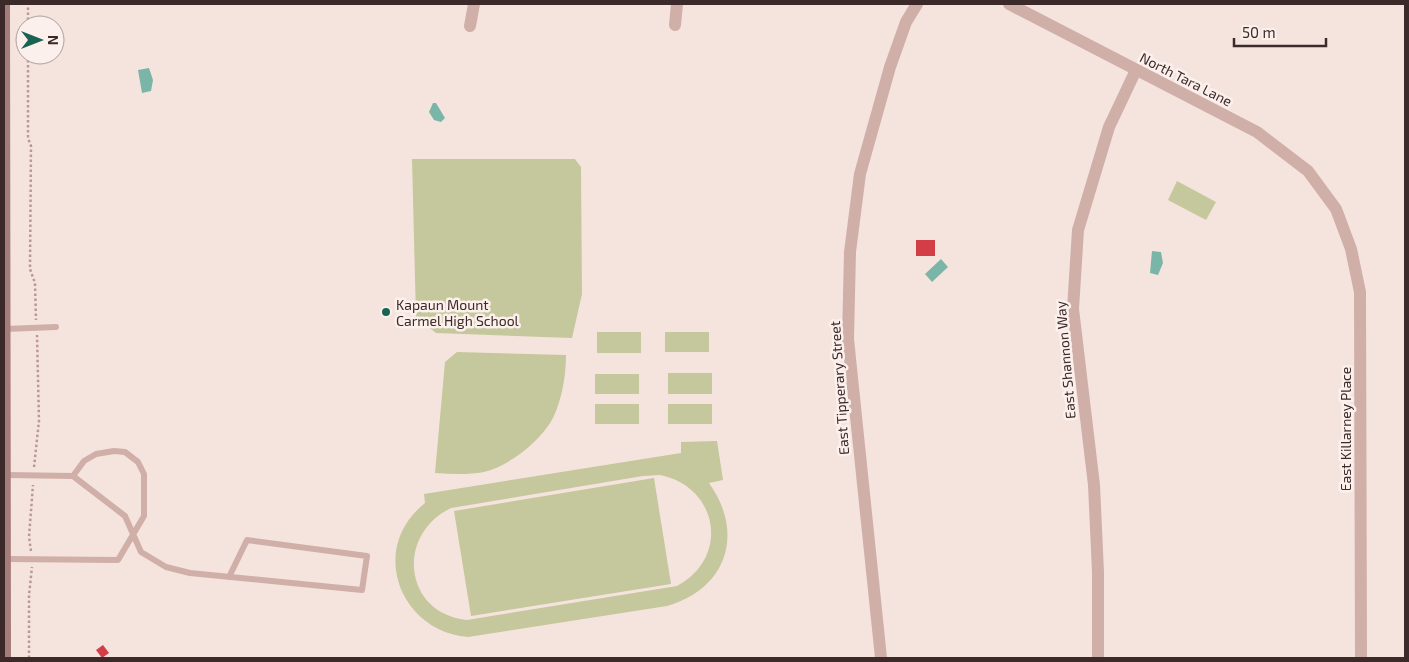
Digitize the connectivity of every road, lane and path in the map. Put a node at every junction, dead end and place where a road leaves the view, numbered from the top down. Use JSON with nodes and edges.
{"nodes":[{"id":1,"x":4,"y":4,"type":"edge"},
{"id":2,"x":474,"y":4,"type":"edge"},
{"id":3,"x":676,"y":4,"type":"edge"},
{"id":4,"x":916,"y":4,"type":"edge"},
{"id":5,"x":1009,"y":4,"type":"edge"},
{"id":6,"x":675,"y":25,"type":"dead end"},
{"id":7,"x":470,"y":26,"type":"dead end"},
{"id":8,"x":28,"y":65,"type":"edge"},
{"id":9,"x":1136,"y":70,"type":"junction"},
{"id":10,"x":1332,"y":204,"type":"joint"},
{"id":11,"x":56,"y":327,"type":"dead end"},
{"id":12,"x":36,"y":328,"type":"junction"},
{"id":13,"x":5,"y":330,"type":"junction"},
{"id":14,"x":7,"y":475,"type":"junction"},
{"id":15,"x":34,"y":475,"type":"junction"},
{"id":16,"x":73,"y":476,"type":"junction"},
{"id":17,"x":132,"y":536,"type":"junction"},
{"id":18,"x":6,"y":559,"type":"junction"},
{"id":19,"x":33,"y":559,"type":"junction"},
{"id":20,"x":229,"y":577,"type":"junction"},
{"id":21,"x":6,"y":658,"type":"edge"},
{"id":22,"x":30,"y":658,"type":"edge"},
{"id":23,"x":881,"y":658,"type":"edge"},
{"id":24,"x":1098,"y":658,"type":"edge"},
{"id":25,"x":1360,"y":658,"type":"edge"}],
"edges":[{"from":1,"to":13,"type":"main road"},
{"from":2,"to":7,"type":"street"},
{"from":3,"to":6,"type":"street"},
{"from":4,"to":23,"type":"street","name":"East Tipperary Street"},
{"from":5,"to":9,"type":"street","name":"North Tara Lane"},
{"from":8,"to":12,"type":"path"},
{"from":9,"to":10,"type":"street","name":"North Tara Lane"},
{"from":9,"to":24,"type":"street","name":"East Shannon Way"},
{"from":10,"to":25,"type":"street","name":"East Killarney Place"},
{"from":11,"to":12,"type":"lane"},
{"from":12,"to":13,"type":"lane"},
{"from":12,"to":15,"type":"path"},
{"from":13,"to":14,"type":"main road"},
{"from":14,"to":15,"type":"lane"},
{"from":14,"to":18,"type":"main road"},
{"from":15,"to":16,"type":"lane"},
{"from":15,"to":19,"type":"path"},
{"from":16,"to":17,"type":"lane"},
{"from":16,"to":17,"type":"lane"},
{"from":17,"to":19,"type":"lane"},
{"from":17,"to":20,"type":"lane"},
{"from":18,"to":19,"type":"lane"},
{"from":18,"to":21,"type":"main road"},
{"from":19,"to":22,"type":"path"},
{"from":20,"to":20,"type":"lane"}]}
